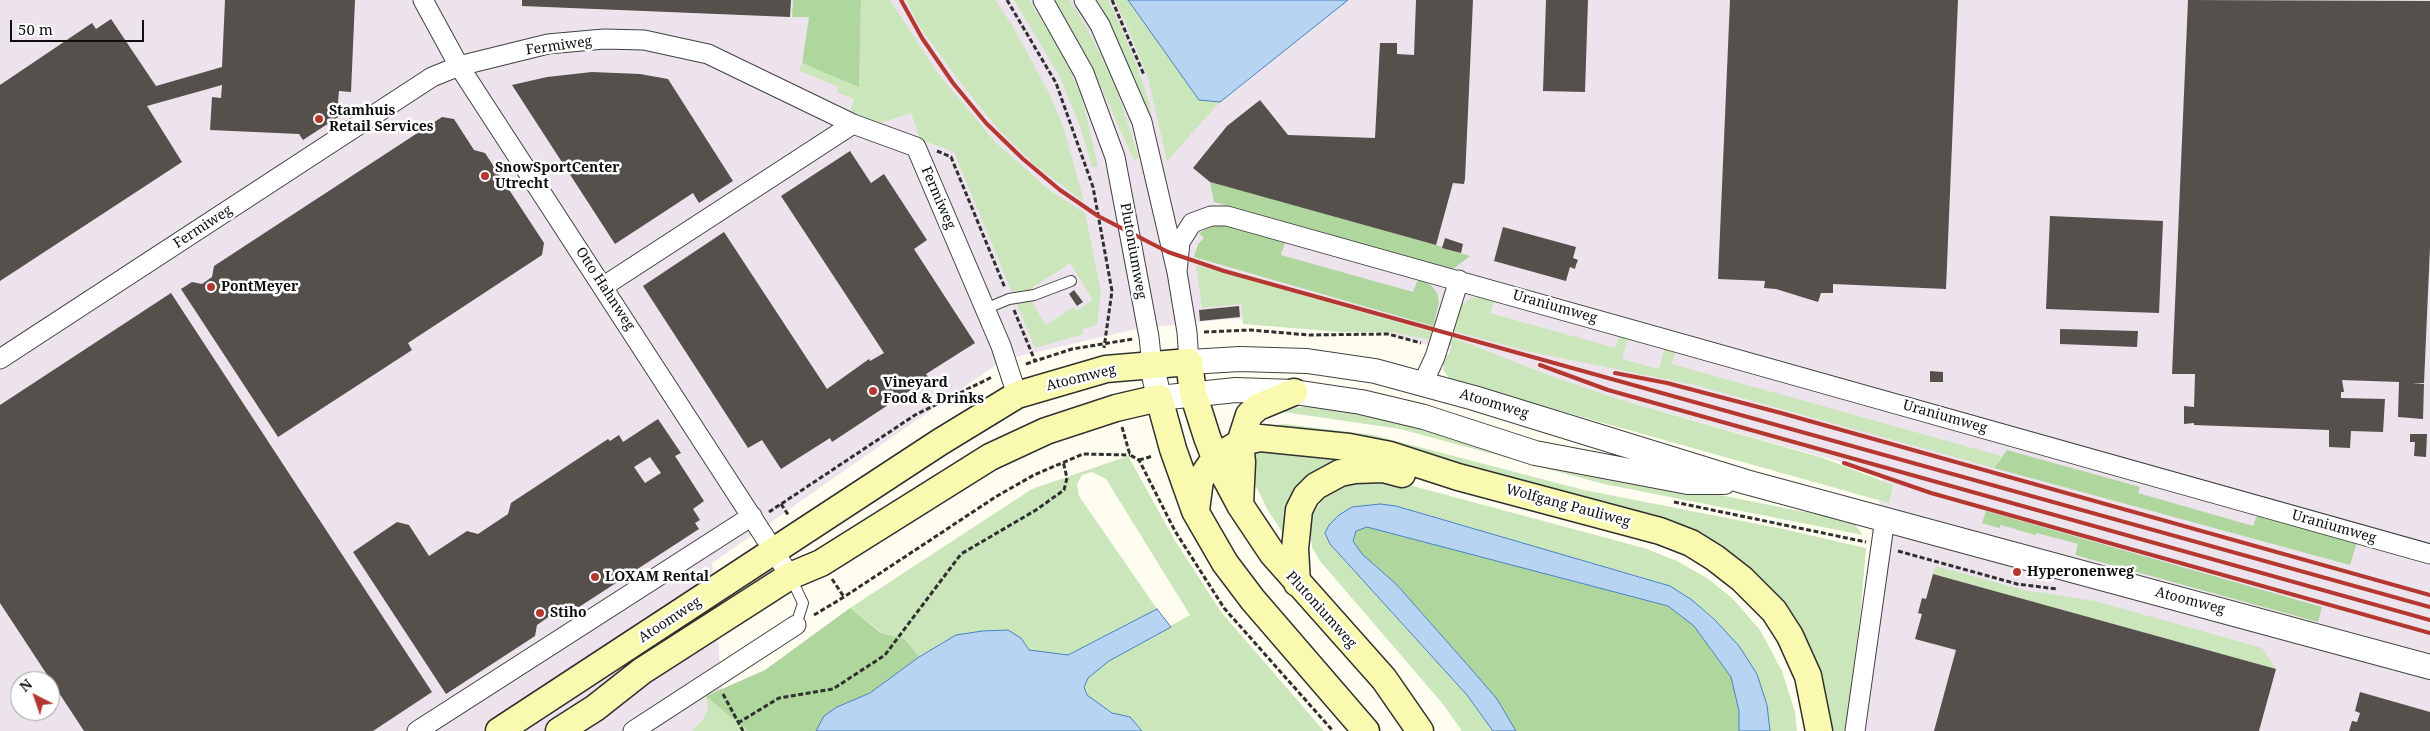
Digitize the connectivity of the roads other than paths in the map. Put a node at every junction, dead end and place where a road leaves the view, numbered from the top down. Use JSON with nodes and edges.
{"nodes":[{"id":1,"x":423,"y":0,"type":"edge"},
{"id":2,"x":1043,"y":0,"type":"edge"},
{"id":3,"x":1084,"y":0,"type":"edge"},
{"id":4,"x":459,"y":66,"type":"junction"},
{"id":5,"x":853,"y":124,"type":"junction"},
{"id":6,"x":1177,"y":272,"type":"junction"},
{"id":7,"x":1459,"y":280,"type":"junction"},
{"id":8,"x":1071,"y":281,"type":"dead end"},
{"id":9,"x":604,"y":286,"type":"junction"},
{"id":10,"x":985,"y":309,"type":"junction"},
{"id":11,"x":0,"y":359,"type":"edge"},
{"id":12,"x":1189,"y":362,"type":"junction"},
{"id":13,"x":1152,"y":366,"type":"junction"},
{"id":14,"x":1423,"y":384,"type":"junction"},
{"id":15,"x":1294,"y":392,"type":"junction"},
{"id":16,"x":1193,"y":393,"type":"junction"},
{"id":17,"x":1017,"y":395,"type":"junction"},
{"id":18,"x":1159,"y":398,"type":"junction"},
{"id":19,"x":1240,"y":443,"type":"junction"},
{"id":20,"x":1215,"y":458,"type":"junction"},
{"id":21,"x":1746,"y":482,"type":"junction"},
{"id":22,"x":1240,"y":505,"type":"junction"},
{"id":23,"x":1196,"y":511,"type":"junction"},
{"id":24,"x":752,"y":516,"type":"junction"},
{"id":25,"x":1885,"y":518,"type":"junction"},
{"id":26,"x":775,"y":551,"type":"junction"},
{"id":27,"x":2430,"y":554,"type":"edge"},
{"id":28,"x":790,"y":576,"type":"junction"},
{"id":29,"x":1297,"y":583,"type":"junction"},
{"id":30,"x":796,"y":625,"type":"joint"},
{"id":31,"x":2430,"y":666,"type":"edge"},
{"id":32,"x":417,"y":731,"type":"edge"},
{"id":33,"x":499,"y":731,"type":"edge"},
{"id":34,"x":559,"y":731,"type":"edge"},
{"id":35,"x":633,"y":731,"type":"edge"},
{"id":36,"x":1366,"y":731,"type":"edge"},
{"id":37,"x":1420,"y":731,"type":"edge"},
{"id":38,"x":1805,"y":731,"type":"edge"},
{"id":39,"x":1819,"y":731,"type":"edge"},
{"id":40,"x":1855,"y":731,"type":"edge"}],
"edges":[{"from":1,"to":4,"type":"street","name":"Otto Hahnweg"},
{"from":2,"to":13,"type":"street","name":"Plutoniumweg"},
{"from":3,"to":6,"type":"street","name":"Plutoniumweg"},
{"from":4,"to":5,"type":"street","name":"Fermiweg"},
{"from":4,"to":9,"type":"street","name":"Otto Hahnweg"},
{"from":4,"to":11,"type":"street","name":"Fermiweg"},
{"from":5,"to":9,"type":"street"},
{"from":5,"to":10,"type":"street","name":"Fermiweg"},
{"from":6,"to":7,"type":"street","name":"Uraniumweg"},
{"from":6,"to":12,"type":"street","name":"Plutoniumweg"},
{"from":7,"to":14,"type":"street"},
{"from":7,"to":27,"type":"street","name":"Uraniumweg"},
{"from":8,"to":10,"type":"lane"},
{"from":9,"to":24,"type":"street","name":"Otto Hahnweg"},
{"from":10,"to":17,"type":"street","name":"Fermiweg"},
{"from":12,"to":13,"type":"main road","name":"Atoomweg"},
{"from":12,"to":14,"type":"street","name":"Atoomweg"},
{"from":12,"to":16,"type":"main road","name":"Plutoniumweg"},
{"from":13,"to":17,"type":"main road","name":"Atoomweg"},
{"from":13,"to":18,"type":"street","name":"Plutoniumweg"},
{"from":14,"to":21,"type":"street","name":"Atoomweg"},
{"from":15,"to":16,"type":"street","name":"Atoomweg"},
{"from":15,"to":19,"type":"main road"},
{"from":15,"to":21,"type":"street","name":"Atoomweg"},
{"from":16,"to":18,"type":"street","name":"Atoomweg"},
{"from":16,"to":20,"type":"main road","name":"Plutoniumweg"},
{"from":17,"to":26,"type":"main road","name":"Atoomweg"},
{"from":18,"to":23,"type":"main road","name":"Plutoniumweg"},
{"from":18,"to":28,"type":"main road","name":"Atoomweg"},
{"from":19,"to":20,"type":"main road","name":"Wolfgang Pauliweg"},
{"from":19,"to":22,"type":"main road"},
{"from":19,"to":39,"type":"main road","name":"Wolfgang Pauliweg"},
{"from":20,"to":22,"type":"main road","name":"Plutoniumweg"},
{"from":20,"to":23,"type":"main road"},
{"from":21,"to":25,"type":"street","name":"Atoomweg"},
{"from":22,"to":29,"type":"main road","name":"Plutoniumweg"},
{"from":23,"to":36,"type":"main road","name":"Plutoniumweg"},
{"from":24,"to":26,"type":"street","name":"Otto Hahnweg"},
{"from":24,"to":32,"type":"street"},
{"from":25,"to":31,"type":"street","name":"Atoomweg"},
{"from":25,"to":40,"type":"street"},
{"from":26,"to":28,"type":"street","name":"Otto Hahnweg"},
{"from":26,"to":33,"type":"main road","name":"Atoomweg"},
{"from":28,"to":30,"type":"lane"},
{"from":28,"to":34,"type":"main road","name":"Atoomweg"},
{"from":29,"to":37,"type":"main road","name":"Plutoniumweg"},
{"from":29,"to":38,"type":"main road","name":"Wolfgang Pauliweg"},
{"from":30,"to":35,"type":"street"}]}
